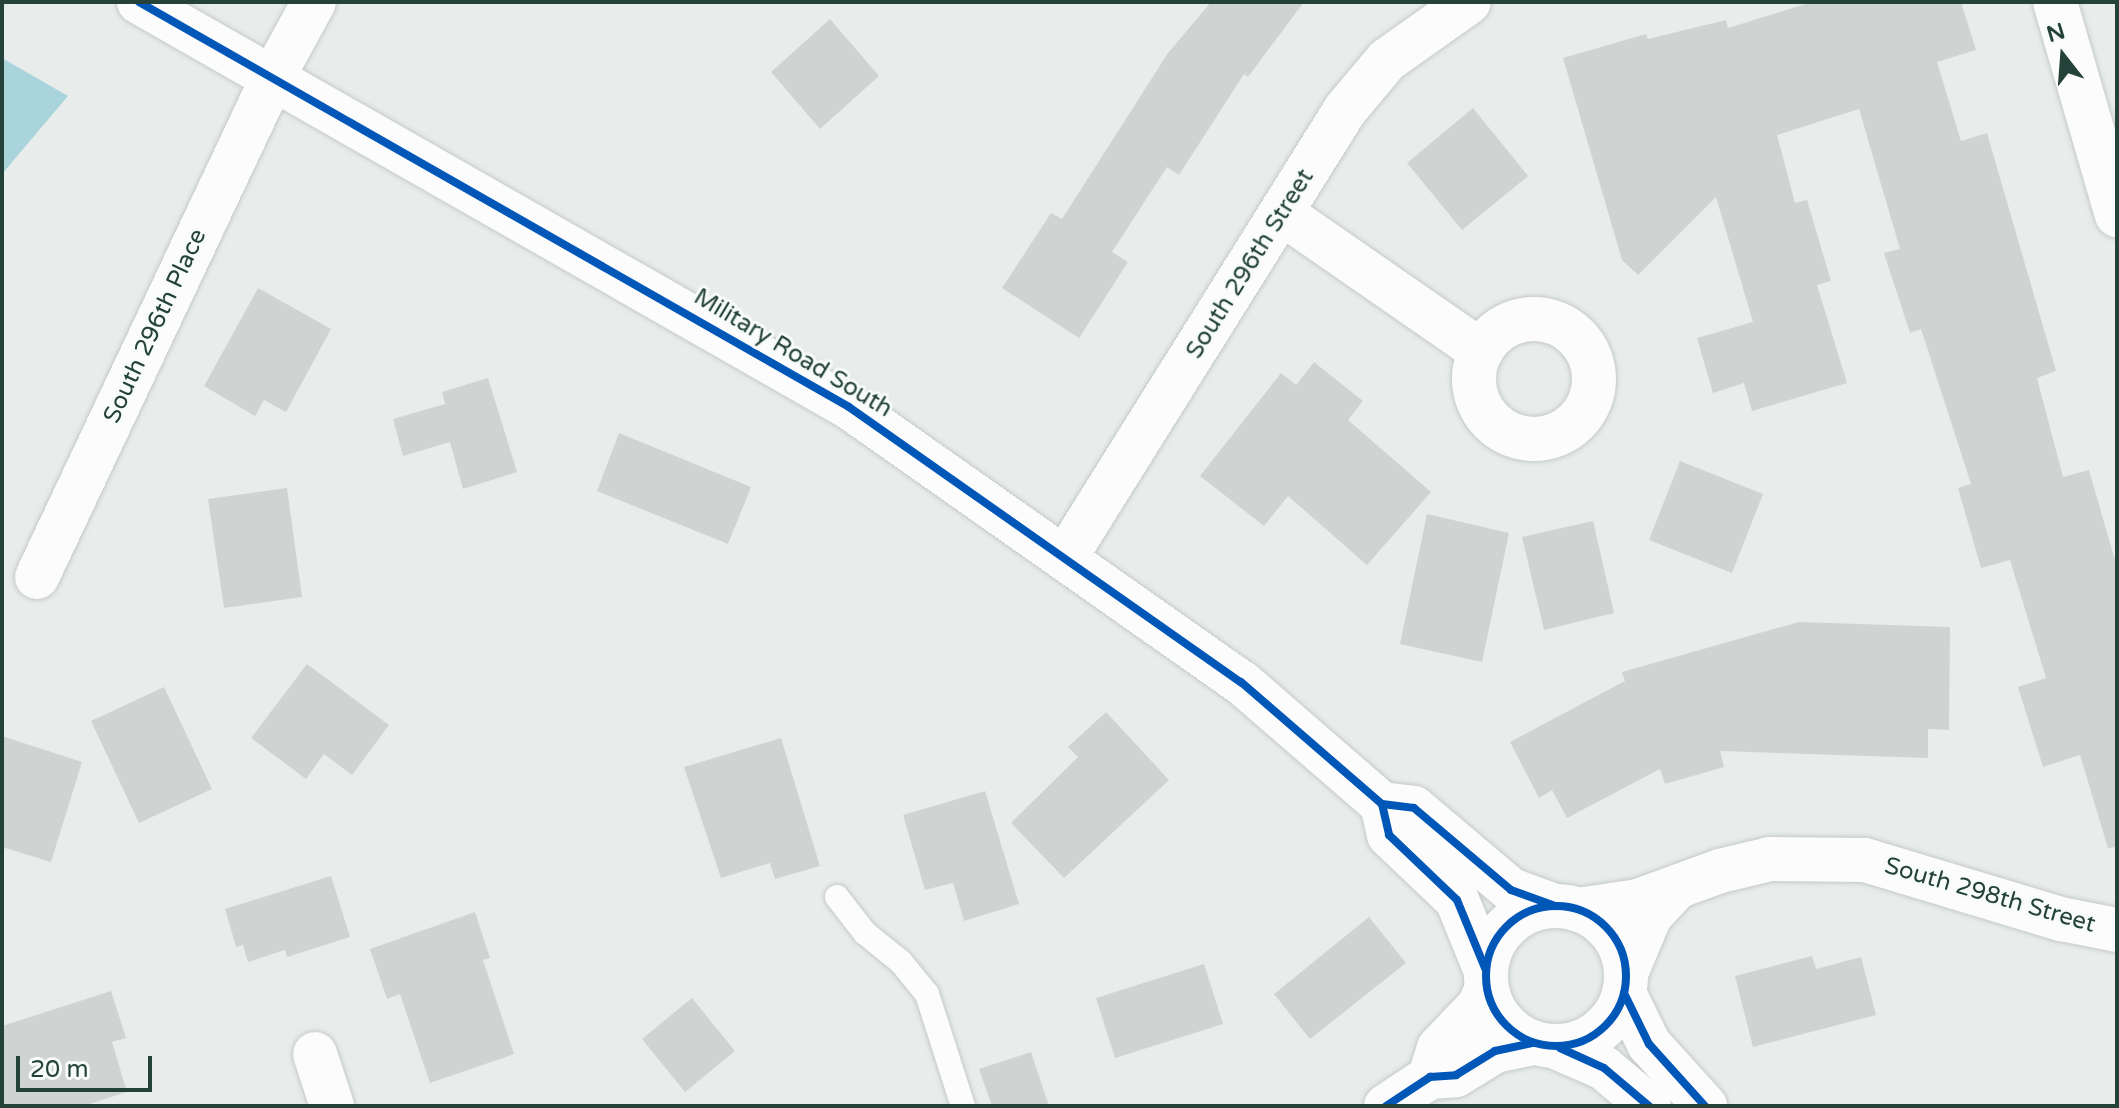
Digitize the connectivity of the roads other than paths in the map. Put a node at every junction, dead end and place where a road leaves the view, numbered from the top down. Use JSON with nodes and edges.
{"nodes":[{"id":1,"x":139,"y":2,"type":"edge"},
{"id":2,"x":314,"y":2,"type":"edge"},
{"id":3,"x":1469,"y":2,"type":"edge"},
{"id":4,"x":2055,"y":2,"type":"edge"},
{"id":5,"x":274,"y":75,"type":"junction"},
{"id":6,"x":1283,"y":214,"type":"junction"},
{"id":7,"x":2117,"y":215,"type":"edge"},
{"id":8,"x":1481,"y":351,"type":"dead end"},
{"id":9,"x":1065,"y":558,"type":"junction"},
{"id":10,"x":37,"y":577,"type":"dead end"},
{"id":11,"x":1382,"y":804,"type":"junction"},
{"id":12,"x":1676,"y":888,"type":"junction"},
{"id":13,"x":837,"y":897,"type":"dead end"},
{"id":14,"x":1566,"y":908,"type":"junction"},
{"id":15,"x":2117,"y":930,"type":"edge"},
{"id":16,"x":1485,"y":980,"type":"junction"},
{"id":17,"x":1626,"y":982,"type":"junction"},
{"id":18,"x":1544,"y":1045,"type":"junction"},
{"id":19,"x":315,"y":1054,"type":"dead end"},
{"id":20,"x":1430,"y":1077,"type":"junction"},
{"id":21,"x":332,"y":1106,"type":"edge"},
{"id":22,"x":963,"y":1106,"type":"edge"},
{"id":23,"x":1386,"y":1106,"type":"edge"},
{"id":24,"x":1649,"y":1106,"type":"edge"},
{"id":25,"x":1705,"y":1106,"type":"edge"}],
"edges":[{"from":1,"to":5,"type":"street","name":"Military Road South"},
{"from":2,"to":5,"type":"street","name":"South 296th Place"},
{"from":3,"to":6,"type":"street","name":"South 296th Street"},
{"from":4,"to":7,"type":"street"},
{"from":5,"to":9,"type":"street","name":"Military Road South"},
{"from":5,"to":10,"type":"street","name":"South 296th Place"},
{"from":6,"to":8,"type":"street"},
{"from":6,"to":9,"type":"street","name":"South 296th Street"},
{"from":9,"to":11,"type":"street","name":"Military Road South"},
{"from":11,"to":14,"type":"street","name":"Military Road South"},
{"from":11,"to":16,"type":"street","name":"Military Road South"},
{"from":12,"to":14,"type":"street","name":"South 298th Street"},
{"from":12,"to":15,"type":"street","name":"South 298th Street"},
{"from":12,"to":17,"type":"street"},
{"from":13,"to":22,"type":"lane"},
{"from":14,"to":16,"type":"street"},
{"from":14,"to":17,"type":"street"},
{"from":16,"to":18,"type":"street"},
{"from":16,"to":20,"type":"street"},
{"from":17,"to":18,"type":"street"},
{"from":17,"to":25,"type":"street"},
{"from":18,"to":20,"type":"street"},
{"from":18,"to":24,"type":"street"},
{"from":19,"to":21,"type":"street"},
{"from":20,"to":23,"type":"street"}]}
